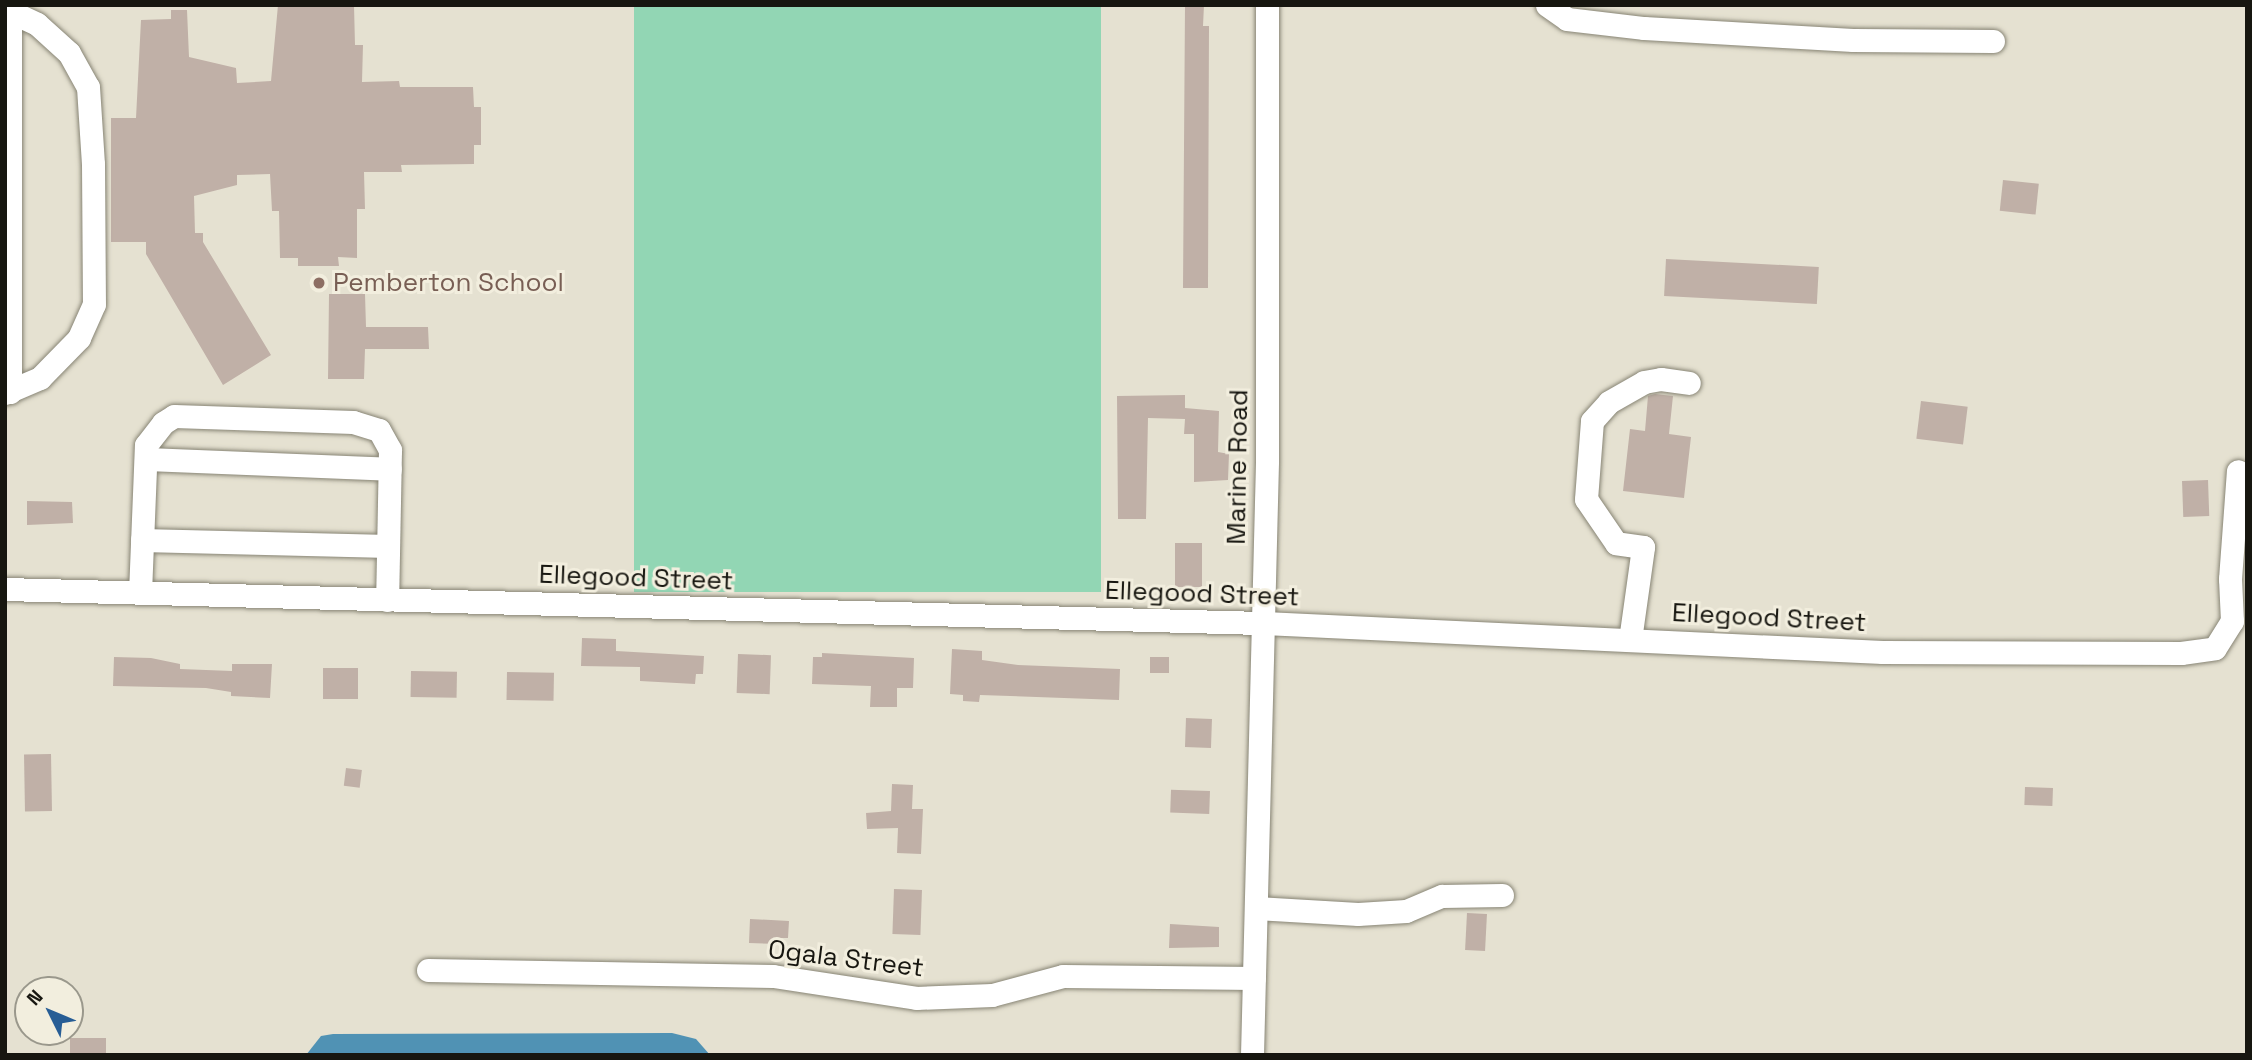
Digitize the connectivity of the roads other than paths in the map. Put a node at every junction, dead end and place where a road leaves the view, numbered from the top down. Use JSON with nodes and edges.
{"nodes":[{"id":1,"x":1267,"y":5,"type":"edge"},
{"id":2,"x":1547,"y":5,"type":"edge"},
{"id":3,"x":8,"y":9,"type":"edge"},
{"id":4,"x":1993,"y":41,"type":"dead end"},
{"id":5,"x":1689,"y":383,"type":"dead end"},
{"id":6,"x":8,"y":392,"type":"edge"},
{"id":7,"x":146,"y":459,"type":"junction"},
{"id":8,"x":390,"y":469,"type":"junction"},
{"id":9,"x":2238,"y":471,"type":"dead end"},
{"id":10,"x":142,"y":540,"type":"junction"},
{"id":11,"x":388,"y":546,"type":"junction"},
{"id":12,"x":5,"y":589,"type":"edge"},
{"id":13,"x":140,"y":593,"type":"junction"},
{"id":14,"x":387,"y":600,"type":"junction"},
{"id":15,"x":1264,"y":623,"type":"junction"},
{"id":16,"x":1630,"y":640,"type":"junction"},
{"id":17,"x":1502,"y":895,"type":"dead end"},
{"id":18,"x":1256,"y":908,"type":"junction"},
{"id":19,"x":428,"y":970,"type":"dead end"},
{"id":20,"x":1254,"y":978,"type":"junction"},
{"id":21,"x":1252,"y":1055,"type":"edge"}],
"edges":[{"from":1,"to":15,"type":"street","name":"Marine Road"},
{"from":2,"to":4,"type":"street"},
{"from":3,"to":6,"type":"street"},
{"from":3,"to":6,"type":"street"},
{"from":5,"to":16,"type":"street"},
{"from":7,"to":8,"type":"street"},
{"from":7,"to":8,"type":"street"},
{"from":7,"to":10,"type":"street"},
{"from":8,"to":11,"type":"street"},
{"from":9,"to":16,"type":"street","name":"Ellegood Street"},
{"from":10,"to":11,"type":"street"},
{"from":10,"to":13,"type":"street"},
{"from":11,"to":14,"type":"street"},
{"from":12,"to":13,"type":"street","name":"Ellegood Street"},
{"from":13,"to":14,"type":"street","name":"Ellegood Street"},
{"from":14,"to":15,"type":"street","name":"Ellegood Street"},
{"from":15,"to":16,"type":"street","name":"Ellegood Street"},
{"from":15,"to":18,"type":"street","name":"Marine Road"},
{"from":17,"to":18,"type":"street"},
{"from":18,"to":20,"type":"street","name":"Marine Road"},
{"from":19,"to":20,"type":"street","name":"Ogala Street"},
{"from":20,"to":21,"type":"street","name":"Marine Road"}]}
